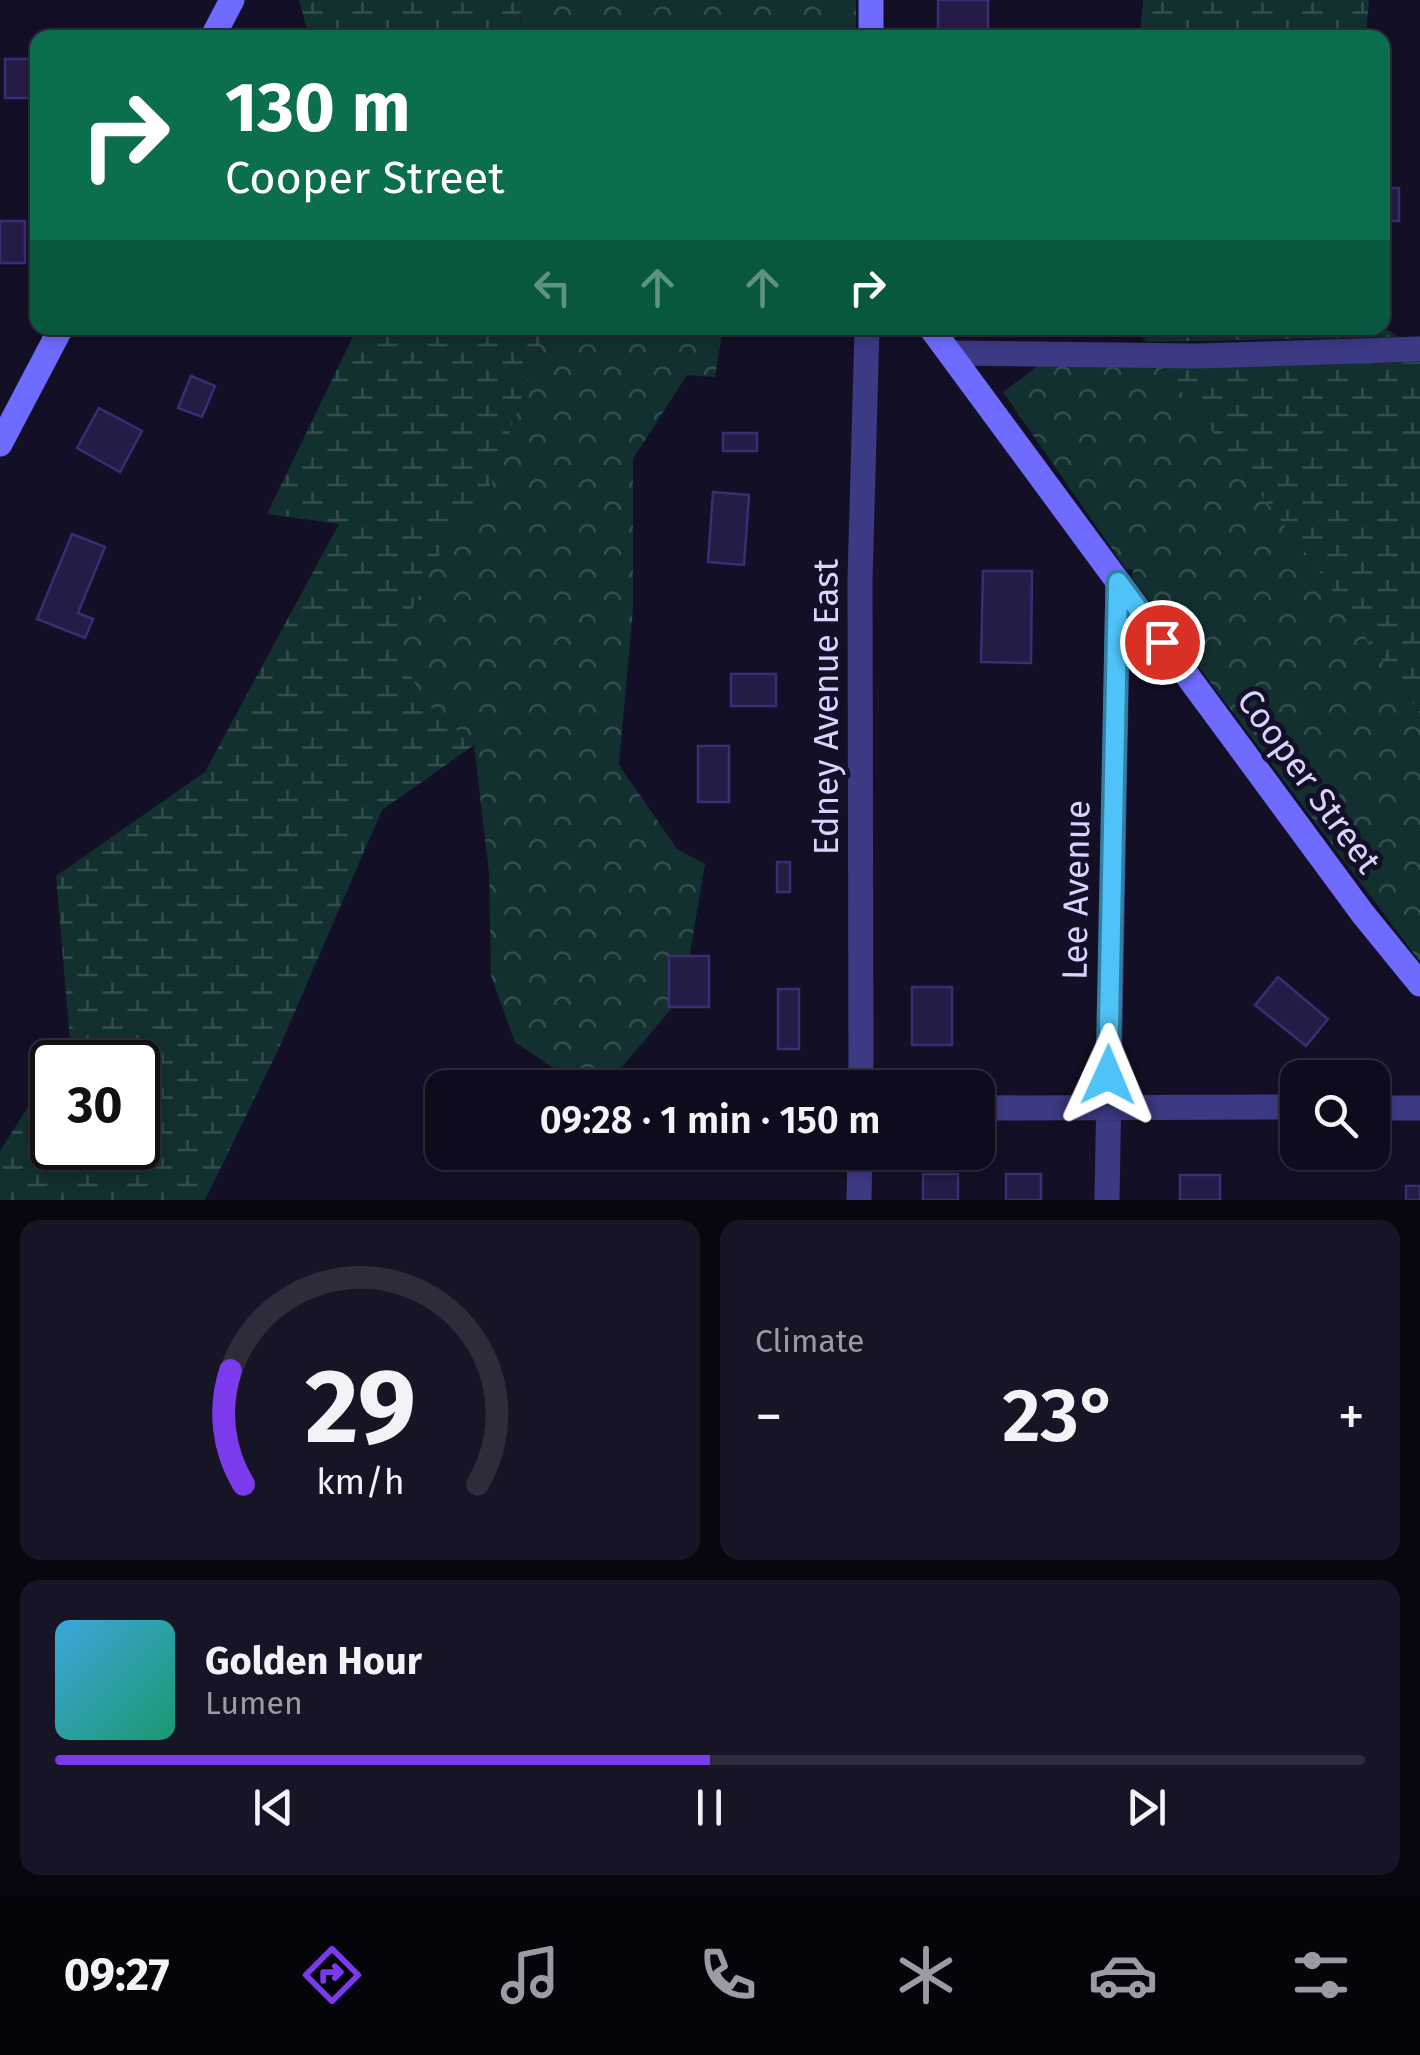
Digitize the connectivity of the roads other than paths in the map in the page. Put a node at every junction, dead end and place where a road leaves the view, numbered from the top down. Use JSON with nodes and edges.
{"nodes":[{"id":1,"x":232,"y":0,"type":"edge"},
{"id":2,"x":871,"y":0,"type":"edge"},
{"id":3,"x":216,"y":30,"type":"edge"},
{"id":4,"x":870,"y":30,"type":"edge"},
{"id":5,"x":57,"y":335,"type":"edge"},
{"id":6,"x":867,"y":335,"type":"edge"},
{"id":7,"x":936,"y":335,"type":"edge"},
{"id":8,"x":1420,"y":349,"type":"edge"},
{"id":9,"x":950,"y":353,"type":"junction"},
{"id":10,"x":0,"y":444,"type":"edge"},
{"id":11,"x":1118,"y":582,"type":"junction"},
{"id":12,"x":1420,"y":984,"type":"edge"},
{"id":13,"x":861,"y":1070,"type":"edge"},
{"id":14,"x":1280,"y":1107,"type":"edge"},
{"id":15,"x":995,"y":1108,"type":"edge"},
{"id":16,"x":1107,"y":1108,"type":"junction"},
{"id":17,"x":1390,"y":1108,"type":"edge"},
{"id":18,"x":1420,"y":1108,"type":"edge"},
{"id":19,"x":860,"y":1170,"type":"edge"},
{"id":20,"x":860,"y":1200,"type":"edge"},
{"id":21,"x":1107,"y":1200,"type":"edge"}],
"edges":[{"from":1,"to":3,"type":"street"},
{"from":2,"to":4,"type":"street"},
{"from":5,"to":10,"type":"street"},
{"from":6,"to":13,"type":"street","name":"Edney Avenue East"},
{"from":7,"to":9,"type":"street","name":"Cooper Street"},
{"from":8,"to":9,"type":"street"},
{"from":9,"to":11,"type":"street","name":"Cooper Street"},
{"from":11,"to":12,"type":"street","name":"Cooper Street"},
{"from":11,"to":16,"type":"street","name":"Lee Avenue"},
{"from":14,"to":16,"type":"street"},
{"from":15,"to":16,"type":"street"},
{"from":16,"to":21,"type":"street","name":"Lee Avenue"},
{"from":17,"to":18,"type":"street"},
{"from":19,"to":20,"type":"street"}]}
